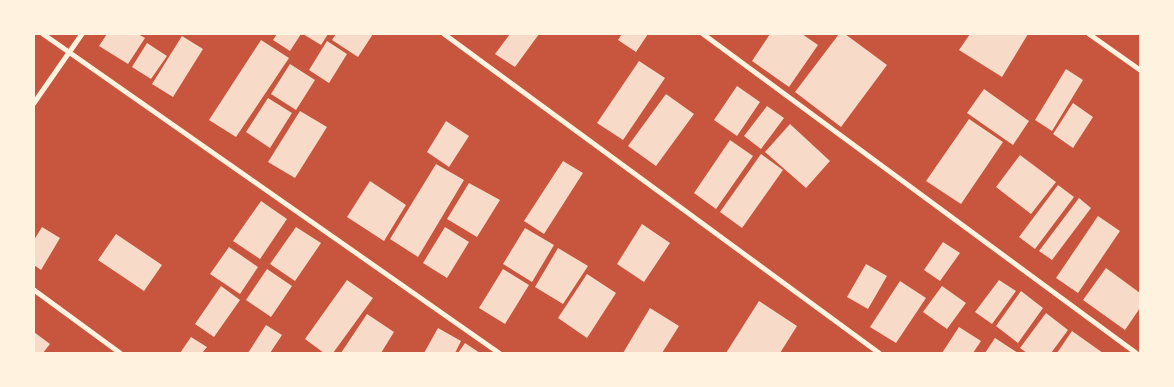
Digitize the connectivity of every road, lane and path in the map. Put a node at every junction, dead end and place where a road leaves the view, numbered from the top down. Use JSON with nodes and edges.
{"nodes":[{"id":1,"x":43,"y":34,"type":"edge"},
{"id":2,"x":82,"y":34,"type":"edge"},
{"id":3,"x":444,"y":34,"type":"edge"},
{"id":4,"x":702,"y":34,"type":"edge"},
{"id":5,"x":1089,"y":34,"type":"edge"},
{"id":6,"x":69,"y":52,"type":"junction"},
{"id":7,"x":1140,"y":70,"type":"edge"},
{"id":8,"x":34,"y":103,"type":"edge"},
{"id":9,"x":34,"y":290,"type":"edge"},
{"id":10,"x":120,"y":353,"type":"edge"},
{"id":11,"x":500,"y":353,"type":"edge"},
{"id":12,"x":879,"y":353,"type":"edge"},
{"id":13,"x":1136,"y":353,"type":"edge"}],
"edges":[{"from":1,"to":6,"type":"street"},
{"from":2,"to":6,"type":"street"},
{"from":3,"to":12,"type":"street"},
{"from":4,"to":13,"type":"street"},
{"from":5,"to":7,"type":"street"},
{"from":6,"to":8,"type":"street"},
{"from":6,"to":11,"type":"street"},
{"from":9,"to":10,"type":"street"}]}
